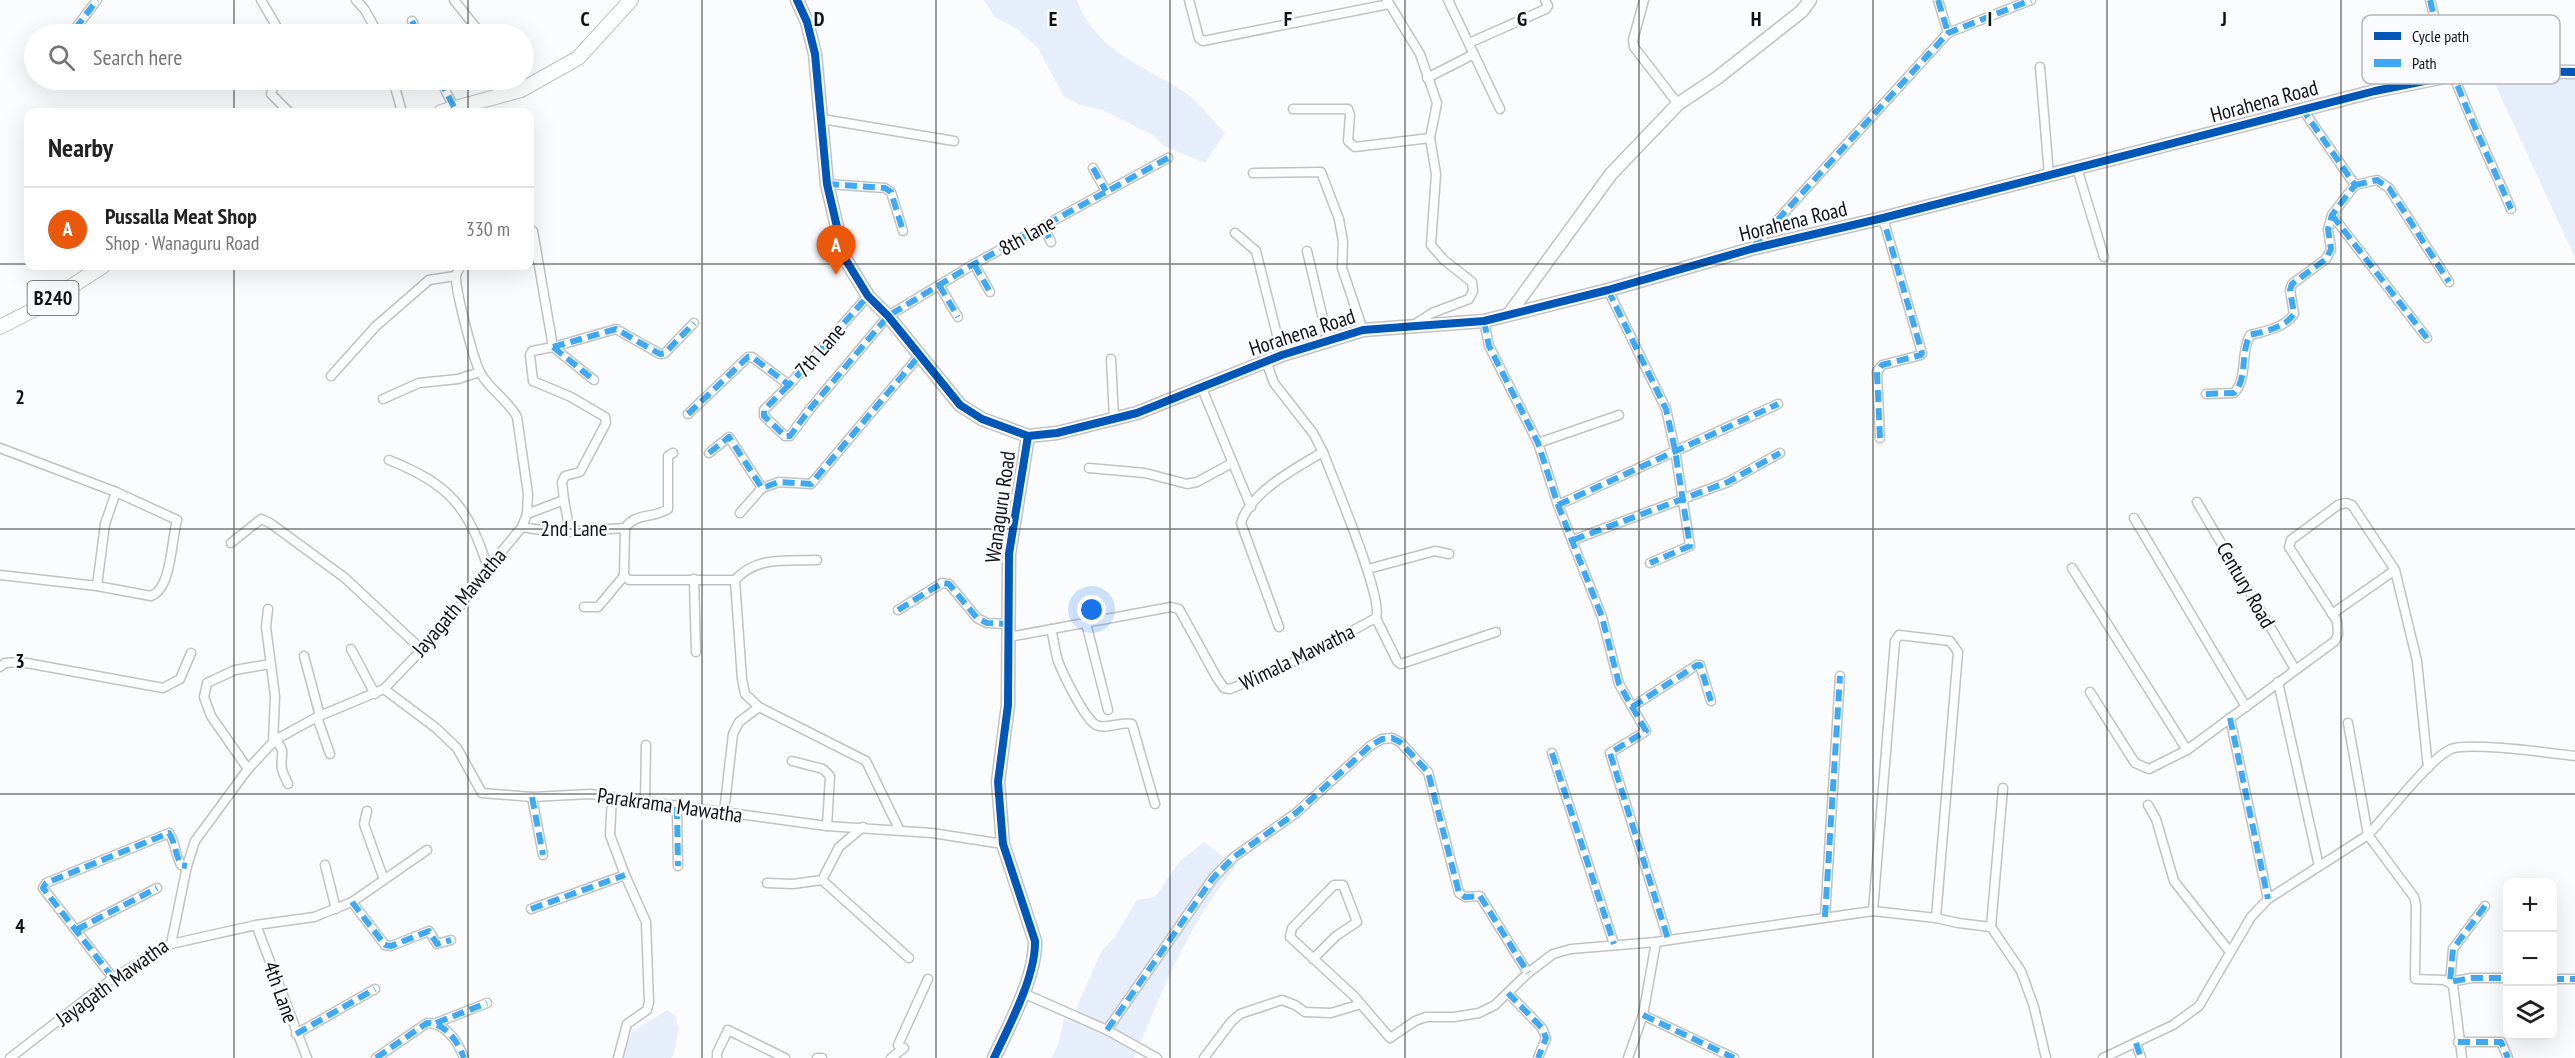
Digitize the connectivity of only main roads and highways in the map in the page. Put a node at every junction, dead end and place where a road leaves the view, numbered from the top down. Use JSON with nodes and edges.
{"nodes":[{"id":1,"x":631,"y":0,"type":"edge"},
{"id":2,"x":534,"y":78,"type":"edge"},
{"id":3,"x":505,"y":90,"type":"edge"},
{"id":4,"x":458,"y":108,"type":"edge"},
{"id":5,"x":97,"y":270,"type":"edge"},
{"id":6,"x":0,"y":327,"type":"edge"}],
"edges":[{"from":1,"to":2,"type":"main road"},
{"from":3,"to":4,"type":"main road"},
{"from":5,"to":6,"type":"main road","number":"B240"}]}
